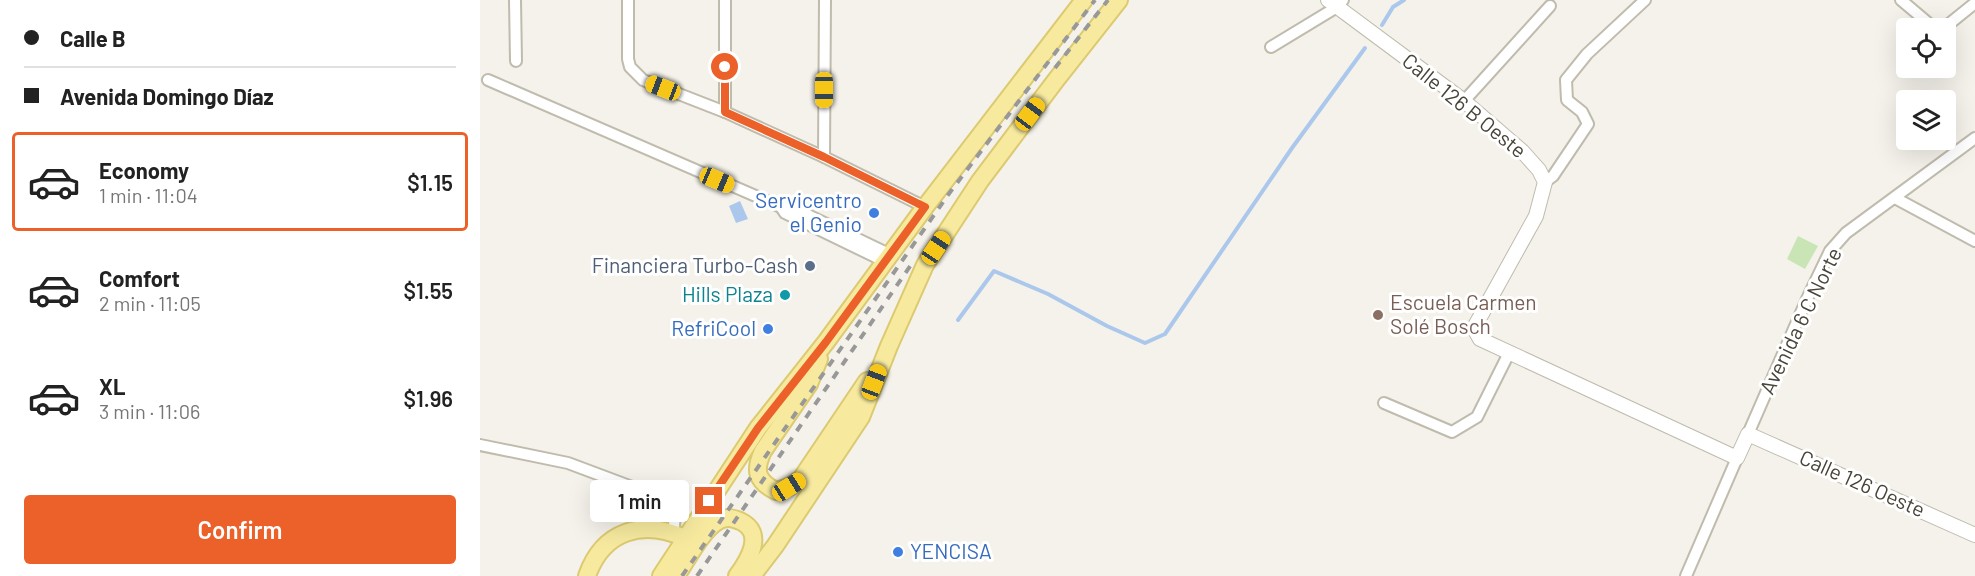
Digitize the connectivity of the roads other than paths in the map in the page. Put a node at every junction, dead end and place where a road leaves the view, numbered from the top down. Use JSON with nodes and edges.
{"nodes":[{"id":1,"x":515,"y":0,"type":"edge"},
{"id":2,"x":628,"y":0,"type":"edge"},
{"id":3,"x":725,"y":0,"type":"edge"},
{"id":4,"x":825,"y":0,"type":"edge"},
{"id":5,"x":1084,"y":0,"type":"edge"},
{"id":6,"x":1119,"y":0,"type":"edge"},
{"id":7,"x":1126,"y":0,"type":"edge"},
{"id":8,"x":1645,"y":0,"type":"edge"},
{"id":9,"x":1901,"y":0,"type":"edge"},
{"id":10,"x":1336,"y":2,"type":"edge"},
{"id":11,"x":1975,"y":3,"type":"edge"},
{"id":12,"x":1550,"y":6,"type":"dead end"},
{"id":13,"x":1107,"y":14,"type":"junction"},
{"id":14,"x":1922,"y":18,"type":"edge"},
{"id":15,"x":1956,"y":18,"type":"edge"},
{"id":16,"x":1271,"y":47,"type":"dead end"},
{"id":17,"x":516,"y":61,"type":"dead end"},
{"id":18,"x":489,"y":80,"type":"dead end"},
{"id":19,"x":1464,"y":101,"type":"junction"},
{"id":20,"x":725,"y":112,"type":"junction"},
{"id":21,"x":1975,"y":138,"type":"edge"},
{"id":22,"x":824,"y":157,"type":"junction"},
{"id":23,"x":1545,"y":182,"type":"junction"},
{"id":24,"x":1895,"y":198,"type":"junction"},
{"id":25,"x":925,"y":207,"type":"junction"},
{"id":26,"x":1975,"y":241,"type":"edge"},
{"id":27,"x":889,"y":259,"type":"junction"},
{"id":28,"x":826,"y":342,"type":"junction"},
{"id":29,"x":889,"y":346,"type":"junction"},
{"id":30,"x":1509,"y":353,"type":"junction"},
{"id":31,"x":1384,"y":403,"type":"dead end"},
{"id":32,"x":1748,"y":434,"type":"junction"},
{"id":33,"x":480,"y":445,"type":"edge"},
{"id":34,"x":1737,"y":458,"type":"junction"},
{"id":35,"x":679,"y":535,"type":"junction"},
{"id":36,"x":1975,"y":535,"type":"edge"},
{"id":37,"x":587,"y":576,"type":"edge"},
{"id":38,"x":661,"y":576,"type":"edge"},
{"id":39,"x":676,"y":576,"type":"edge"},
{"id":40,"x":736,"y":576,"type":"edge"},
{"id":41,"x":752,"y":576,"type":"edge"},
{"id":42,"x":1686,"y":576,"type":"edge"}],
"edges":[{"from":1,"to":17,"type":"street"},
{"from":2,"to":20,"type":"street"},
{"from":3,"to":20,"type":"street"},
{"from":4,"to":22,"type":"street"},
{"from":5,"to":25,"type":"main road"},
{"from":6,"to":13,"type":"main road"},
{"from":7,"to":13,"type":"street"},
{"from":8,"to":23,"type":"street"},
{"from":9,"to":14,"type":"street"},
{"from":10,"to":16,"type":"street"},
{"from":10,"to":19,"type":"street","name":"Calle 126 B Oeste"},
{"from":11,"to":15,"type":"street"},
{"from":12,"to":19,"type":"street"},
{"from":13,"to":29,"type":"main road"},
{"from":18,"to":27,"type":"street"},
{"from":19,"to":23,"type":"street","name":"Calle 126 B Oeste"},
{"from":20,"to":22,"type":"street"},
{"from":21,"to":24,"type":"street","name":"Avenida 6 C Norte"},
{"from":22,"to":25,"type":"street"},
{"from":23,"to":30,"type":"street"},
{"from":24,"to":26,"type":"street"},
{"from":24,"to":32,"type":"street","name":"Avenida 6 C Norte"},
{"from":25,"to":27,"type":"main road"},
{"from":27,"to":28,"type":"main road"},
{"from":28,"to":29,"type":"main road"},
{"from":28,"to":35,"type":"main road"},
{"from":29,"to":41,"type":"main road"},
{"from":30,"to":31,"type":"street"},
{"from":30,"to":34,"type":"street"},
{"from":32,"to":34,"type":"street","name":"Avenida 6 C Norte"},
{"from":32,"to":36,"type":"street","name":"Calle 126 Oeste"},
{"from":33,"to":35,"type":"street"},
{"from":34,"to":42,"type":"street"},
{"from":35,"to":37,"type":"main road"},
{"from":35,"to":38,"type":"main road"},
{"from":39,"to":40,"type":"main road"}]}
